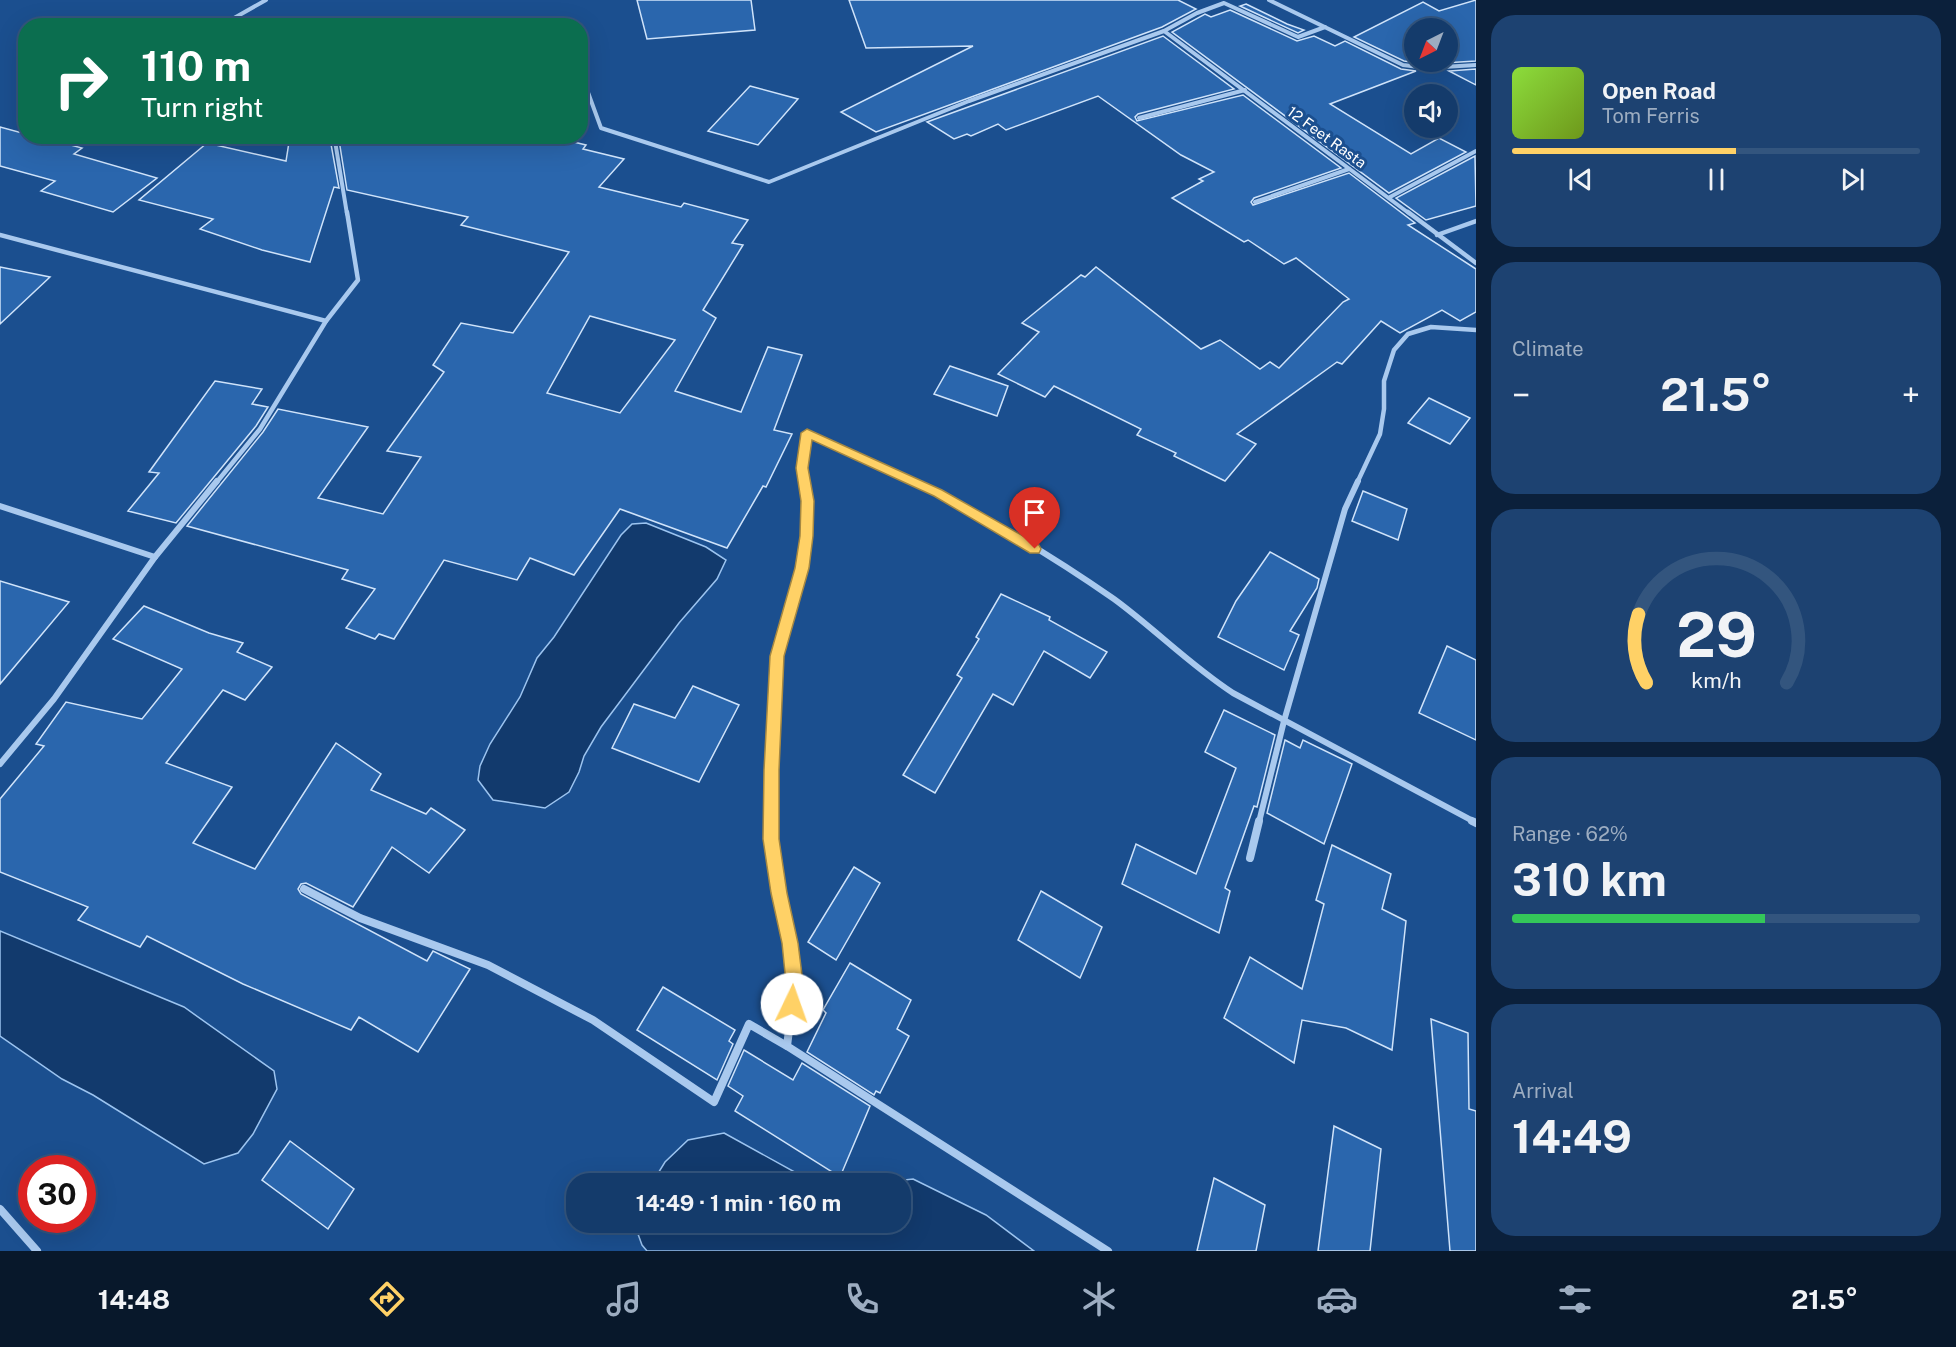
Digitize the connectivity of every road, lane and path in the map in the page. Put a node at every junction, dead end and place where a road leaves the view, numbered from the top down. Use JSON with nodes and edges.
{"nodes":[{"id":1,"x":266,"y":0,"type":"edge"},
{"id":2,"x":1269,"y":0,"type":"edge"},
{"id":3,"x":234,"y":18,"type":"edge"},
{"id":4,"x":1325,"y":27,"type":"junction"},
{"id":5,"x":1164,"y":31,"type":"junction"},
{"id":6,"x":1476,"y":65,"type":"edge"},
{"id":7,"x":1245,"y":90,"type":"junction"},
{"id":8,"x":588,"y":92,"type":"edge"},
{"id":9,"x":1139,"y":118,"type":"dead end"},
{"id":10,"x":335,"y":144,"type":"edge"},
{"id":11,"x":1476,"y":151,"type":"edge"},
{"id":12,"x":1349,"y":169,"type":"junction"},
{"id":13,"x":1390,"y":197,"type":"junction"},
{"id":14,"x":1255,"y":202,"type":"dead end"},
{"id":15,"x":1476,"y":221,"type":"edge"},
{"id":16,"x":0,"y":235,"type":"edge"},
{"id":17,"x":1437,"y":235,"type":"junction"},
{"id":18,"x":1476,"y":263,"type":"edge"},
{"id":19,"x":326,"y":321,"type":"junction"},
{"id":20,"x":1476,"y":330,"type":"edge"},
{"id":21,"x":0,"y":507,"type":"edge"},
{"id":22,"x":155,"y":557,"type":"junction"},
{"id":23,"x":1284,"y":722,"type":"junction"},
{"id":24,"x":0,"y":764,"type":"edge"},
{"id":25,"x":1476,"y":823,"type":"edge"},
{"id":26,"x":1250,"y":858,"type":"dead end"},
{"id":27,"x":304,"y":889,"type":"dead end"},
{"id":28,"x":787,"y":1046,"type":"junction"},
{"id":29,"x":0,"y":1209,"type":"edge"},
{"id":30,"x":37,"y":1251,"type":"edge"},
{"id":31,"x":1108,"y":1251,"type":"edge"}],
"edges":[{"from":1,"to":3,"type":"street"},
{"from":2,"to":4,"type":"street"},
{"from":4,"to":5,"type":"street"},
{"from":4,"to":6,"type":"street"},
{"from":5,"to":7,"type":"street","name":"12 Feet Rasta"},
{"from":5,"to":8,"type":"street"},
{"from":7,"to":9,"type":"street"},
{"from":7,"to":12,"type":"street","name":"12 Feet Rasta"},
{"from":10,"to":19,"type":"street"},
{"from":11,"to":13,"type":"street"},
{"from":12,"to":13,"type":"street","name":"12 Feet Rasta"},
{"from":12,"to":14,"type":"street"},
{"from":13,"to":17,"type":"street","name":"12 Feet Rasta"},
{"from":15,"to":17,"type":"street"},
{"from":16,"to":19,"type":"street"},
{"from":17,"to":18,"type":"street","name":"12 Feet Rasta"},
{"from":19,"to":22,"type":"street"},
{"from":20,"to":23,"type":"street"},
{"from":21,"to":22,"type":"street"},
{"from":22,"to":24,"type":"street"},
{"from":23,"to":25,"type":"street"},
{"from":23,"to":26,"type":"street"},
{"from":23,"to":28,"type":"street"},
{"from":27,"to":28,"type":"street"},
{"from":28,"to":31,"type":"street"},
{"from":29,"to":30,"type":"street"}]}
